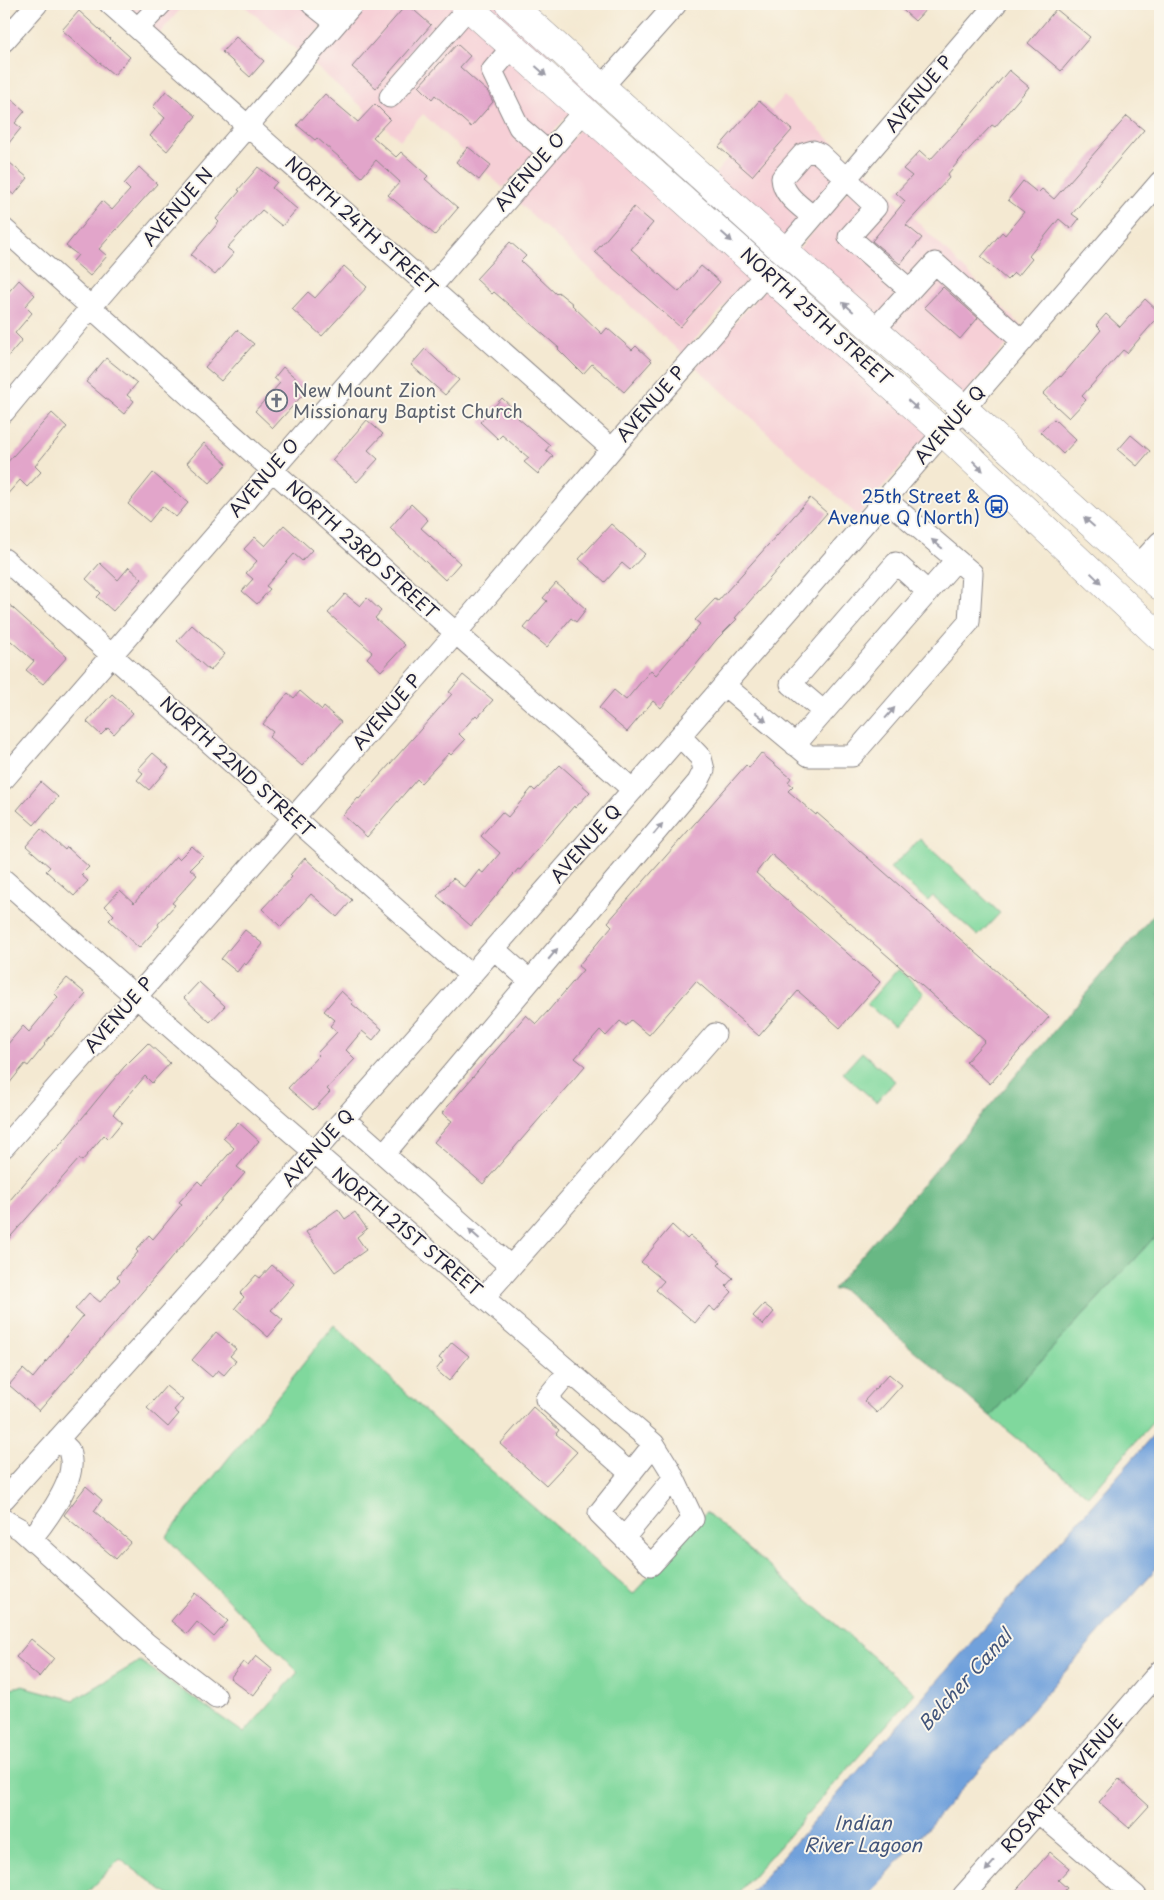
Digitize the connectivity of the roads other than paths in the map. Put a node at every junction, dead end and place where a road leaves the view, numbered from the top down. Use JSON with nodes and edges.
{"nodes":[{"id":1,"x":37,"y":4,"type":"edge"},
{"id":2,"x":110,"y":4,"type":"edge"},
{"id":3,"x":161,"y":4,"type":"edge"},
{"id":4,"x":312,"y":4,"type":"edge"},
{"id":5,"x":353,"y":4,"type":"edge"},
{"id":6,"x":510,"y":4,"type":"edge"},
{"id":7,"x":676,"y":4,"type":"edge"},
{"id":8,"x":996,"y":4,"type":"edge"},
{"id":9,"x":467,"y":5,"type":"edge"},
{"id":10,"x":336,"y":24,"type":"junction"},
{"id":11,"x":138,"y":28,"type":"junction"},
{"id":12,"x":4,"y":41,"type":"edge"},
{"id":13,"x":513,"y":46,"type":"junction"},
{"id":14,"x":602,"y":88,"type":"junction"},
{"id":15,"x":390,"y":97,"type":"dead end"},
{"id":16,"x":585,"y":110,"type":"junction"},
{"id":17,"x":248,"y":126,"type":"junction"},
{"id":18,"x":548,"y":152,"type":"junction"},
{"id":19,"x":846,"y":179,"type":"junction"},
{"id":20,"x":1160,"y":182,"type":"edge"},
{"id":21,"x":813,"y":217,"type":"junction"},
{"id":22,"x":748,"y":220,"type":"junction"},
{"id":23,"x":4,"y":229,"type":"edge"},
{"id":24,"x":784,"y":251,"type":"junction"},
{"id":25,"x":767,"y":272,"type":"junction"},
{"id":26,"x":430,"y":286,"type":"junction"},
{"id":27,"x":910,"y":290,"type":"junction"},
{"id":28,"x":91,"y":306,"type":"junction"},
{"id":29,"x":874,"y":330,"type":"junction"},
{"id":30,"x":1022,"y":342,"type":"junction"},
{"id":31,"x":964,"y":408,"type":"junction"},
{"id":32,"x":4,"y":412,"type":"edge"},
{"id":33,"x":943,"y":432,"type":"junction"},
{"id":34,"x":612,"y":449,"type":"junction"},
{"id":35,"x":272,"y":470,"type":"junction"},
{"id":36,"x":885,"y":499,"type":"junction"},
{"id":37,"x":1160,"y":542,"type":"edge"},
{"id":38,"x":4,"y":559,"type":"edge"},
{"id":39,"x":956,"y":560,"type":"junction"},
{"id":40,"x":1138,"y":566,"type":"junction"},
{"id":41,"x":1160,"y":586,"type":"edge"},
{"id":42,"x":928,"y":592,"type":"junction"},
{"id":43,"x":456,"y":633,"type":"junction"},
{"id":44,"x":1160,"y":637,"type":"edge"},
{"id":45,"x":111,"y":654,"type":"junction"},
{"id":46,"x":724,"y":685,"type":"junction"},
{"id":47,"x":824,"y":712,"type":"junction"},
{"id":48,"x":680,"y":736,"type":"junction"},
{"id":49,"x":795,"y":745,"type":"junction"},
{"id":50,"x":4,"y":779,"type":"edge"},
{"id":51,"x":633,"y":790,"type":"junction"},
{"id":52,"x":294,"y":818,"type":"junction"},
{"id":53,"x":4,"y":880,"type":"edge"},
{"id":54,"x":494,"y":949,"type":"junction"},
{"id":55,"x":471,"y":976,"type":"junction"},
{"id":56,"x":530,"y":981,"type":"junction"},
{"id":57,"x":135,"y":997,"type":"junction"},
{"id":58,"x":715,"y":1034,"type":"dead end"},
{"id":59,"x":344,"y":1119,"type":"junction"},
{"id":60,"x":4,"y":1147,"type":"edge"},
{"id":61,"x":314,"y":1153,"type":"junction"},
{"id":62,"x":384,"y":1154,"type":"junction"},
{"id":63,"x":510,"y":1266,"type":"junction"},
{"id":64,"x":484,"y":1297,"type":"junction"},
{"id":65,"x":569,"y":1371,"type":"junction"},
{"id":66,"x":58,"y":1439,"type":"junction"},
{"id":67,"x":654,"y":1444,"type":"junction"},
{"id":68,"x":631,"y":1474,"type":"junction"},
{"id":69,"x":673,"y":1479,"type":"junction"},
{"id":70,"x":4,"y":1499,"type":"edge"},
{"id":71,"x":4,"y":1520,"type":"edge"},
{"id":72,"x":624,"y":1538,"type":"junction"},
{"id":73,"x":31,"y":1539,"type":"junction"},
{"id":74,"x":1160,"y":1671,"type":"edge"},
{"id":75,"x":216,"y":1697,"type":"dead end"},
{"id":76,"x":1038,"y":1812,"type":"junction"},
{"id":77,"x":963,"y":1896,"type":"edge"},
{"id":78,"x":1136,"y":1896,"type":"edge"}],
"edges":[{"from":1,"to":12,"type":"street"},
{"from":2,"to":11,"type":"street","name":"NORTH 24TH STREET"},
{"from":3,"to":11,"type":"street"},
{"from":4,"to":10,"type":"street"},
{"from":5,"to":10,"type":"street","name":"AVENUE N"},
{"from":6,"to":14,"type":"main road","name":"NORTH 25TH STREET"},
{"from":7,"to":14,"type":"street"},
{"from":8,"to":19,"type":"street","name":"AVENUE P"},
{"from":9,"to":13,"type":"main road","name":"NORTH 25TH STREET"},
{"from":9,"to":15,"type":"street"},
{"from":10,"to":17,"type":"street","name":"AVENUE N"},
{"from":11,"to":17,"type":"street","name":"NORTH 24TH STREET"},
{"from":13,"to":16,"type":"main road","name":"NORTH 25TH STREET","one_way":true},
{"from":13,"to":18,"type":"street"},
{"from":14,"to":22,"type":"main road","name":"NORTH 25TH STREET"},
{"from":16,"to":18,"type":"street","name":"AVENUE O"},
{"from":16,"to":22,"type":"main road"},
{"from":16,"to":25,"type":"main road","name":"NORTH 25TH STREET","one_way":true},
{"from":17,"to":26,"type":"street","name":"NORTH 24TH STREET"},
{"from":17,"to":28,"type":"street","name":"AVENUE N"},
{"from":18,"to":26,"type":"street","name":"AVENUE O"},
{"from":19,"to":21,"type":"street","name":"AVENUE P"},
{"from":19,"to":21,"type":"street"},
{"from":19,"to":27,"type":"street"},
{"from":20,"to":30,"type":"street","name":"AVENUE Q"},
{"from":21,"to":24,"type":"street","name":"AVENUE P"},
{"from":22,"to":24,"type":"main road","name":"NORTH 25TH STREET"},
{"from":23,"to":28,"type":"street","name":"NORTH 23RD STREET"},
{"from":29,"to":24,"type":"main road","name":"NORTH 25TH STREET","one_way":true},
{"from":25,"to":33,"type":"main road","name":"NORTH 25TH STREET","one_way":true},
{"from":25,"to":34,"type":"street","name":"AVENUE P"},
{"from":26,"to":34,"type":"street","name":"NORTH 24TH STREET"},
{"from":26,"to":35,"type":"street","name":"AVENUE O"},
{"from":27,"to":29,"type":"street"},
{"from":27,"to":30,"type":"street"},
{"from":28,"to":32,"type":"street","name":"AVENUE N"},
{"from":28,"to":35,"type":"street","name":"NORTH 23RD STREET"},
{"from":29,"to":31,"type":"main road","name":"NORTH 25TH STREET"},
{"from":30,"to":31,"type":"street","name":"AVENUE Q"},
{"from":31,"to":33,"type":"street","name":"AVENUE Q"},
{"from":40,"to":31,"type":"main road","name":"NORTH 25TH STREET","one_way":true},
{"from":33,"to":36,"type":"street","name":"AVENUE Q"},
{"from":33,"to":44,"type":"main road","name":"NORTH 25TH STREET","one_way":true},
{"from":34,"to":43,"type":"street","name":"AVENUE P"},
{"from":35,"to":43,"type":"street","name":"NORTH 23RD STREET"},
{"from":35,"to":45,"type":"street","name":"AVENUE O"},
{"from":39,"to":36,"type":"street","one_way":true},
{"from":36,"to":46,"type":"street","name":"AVENUE Q"},
{"from":37,"to":40,"type":"street"},
{"from":38,"to":45,"type":"street","name":"NORTH 22ND STREET"},
{"from":39,"to":42,"type":"street"},
{"from":49,"to":39,"type":"street","one_way":true},
{"from":40,"to":41,"type":"main road","name":"NORTH 25TH STREET"},
{"from":42,"to":47,"type":"street"},
{"from":42,"to":47,"type":"street"},
{"from":43,"to":51,"type":"street","name":"NORTH 23RD STREET"},
{"from":43,"to":52,"type":"street","name":"AVENUE P"},
{"from":45,"to":50,"type":"street","name":"AVENUE O"},
{"from":45,"to":52,"type":"street","name":"NORTH 22ND STREET"},
{"from":46,"to":48,"type":"street","name":"AVENUE Q"},
{"from":46,"to":49,"type":"street","one_way":true},
{"from":47,"to":49,"type":"street"},
{"from":48,"to":51,"type":"street","name":"AVENUE Q"},
{"from":56,"to":48,"type":"street","one_way":true},
{"from":51,"to":54,"type":"street","name":"AVENUE Q"},
{"from":52,"to":55,"type":"street","name":"NORTH 22ND STREET"},
{"from":52,"to":57,"type":"street","name":"AVENUE P"},
{"from":53,"to":57,"type":"street","name":"NORTH 21ST STREET"},
{"from":54,"to":55,"type":"street","name":"AVENUE Q"},
{"from":54,"to":56,"type":"street"},
{"from":55,"to":59,"type":"street","name":"AVENUE Q"},
{"from":56,"to":62,"type":"street"},
{"from":57,"to":60,"type":"street","name":"AVENUE P"},
{"from":57,"to":61,"type":"street","name":"NORTH 21ST STREET"},
{"from":58,"to":63,"type":"street"},
{"from":59,"to":61,"type":"street","name":"AVENUE Q"},
{"from":59,"to":62,"type":"street"},
{"from":61,"to":64,"type":"street","name":"NORTH 21ST STREET"},
{"from":61,"to":66,"type":"street","name":"AVENUE Q"},
{"from":63,"to":62,"type":"street","one_way":true},
{"from":63,"to":64,"type":"street"},
{"from":64,"to":65,"type":"street","name":"NORTH 21ST STREET"},
{"from":65,"to":67,"type":"street","name":"NORTH 21ST STREET"},
{"from":65,"to":68,"type":"street"},
{"from":66,"to":70,"type":"street","name":"AVENUE Q"},
{"from":66,"to":73,"type":"street"},
{"from":67,"to":68,"type":"street"},
{"from":67,"to":69,"type":"street"},
{"from":68,"to":72,"type":"street"},
{"from":69,"to":72,"type":"street"},
{"from":69,"to":72,"type":"street"},
{"from":71,"to":73,"type":"street"},
{"from":73,"to":75,"type":"street"},
{"from":74,"to":76,"type":"street","name":"ROSARITA AVENUE"},
{"from":76,"to":77,"type":"street","name":"ROSARITA AVENUE","one_way":true},
{"from":76,"to":78,"type":"street"}]}
